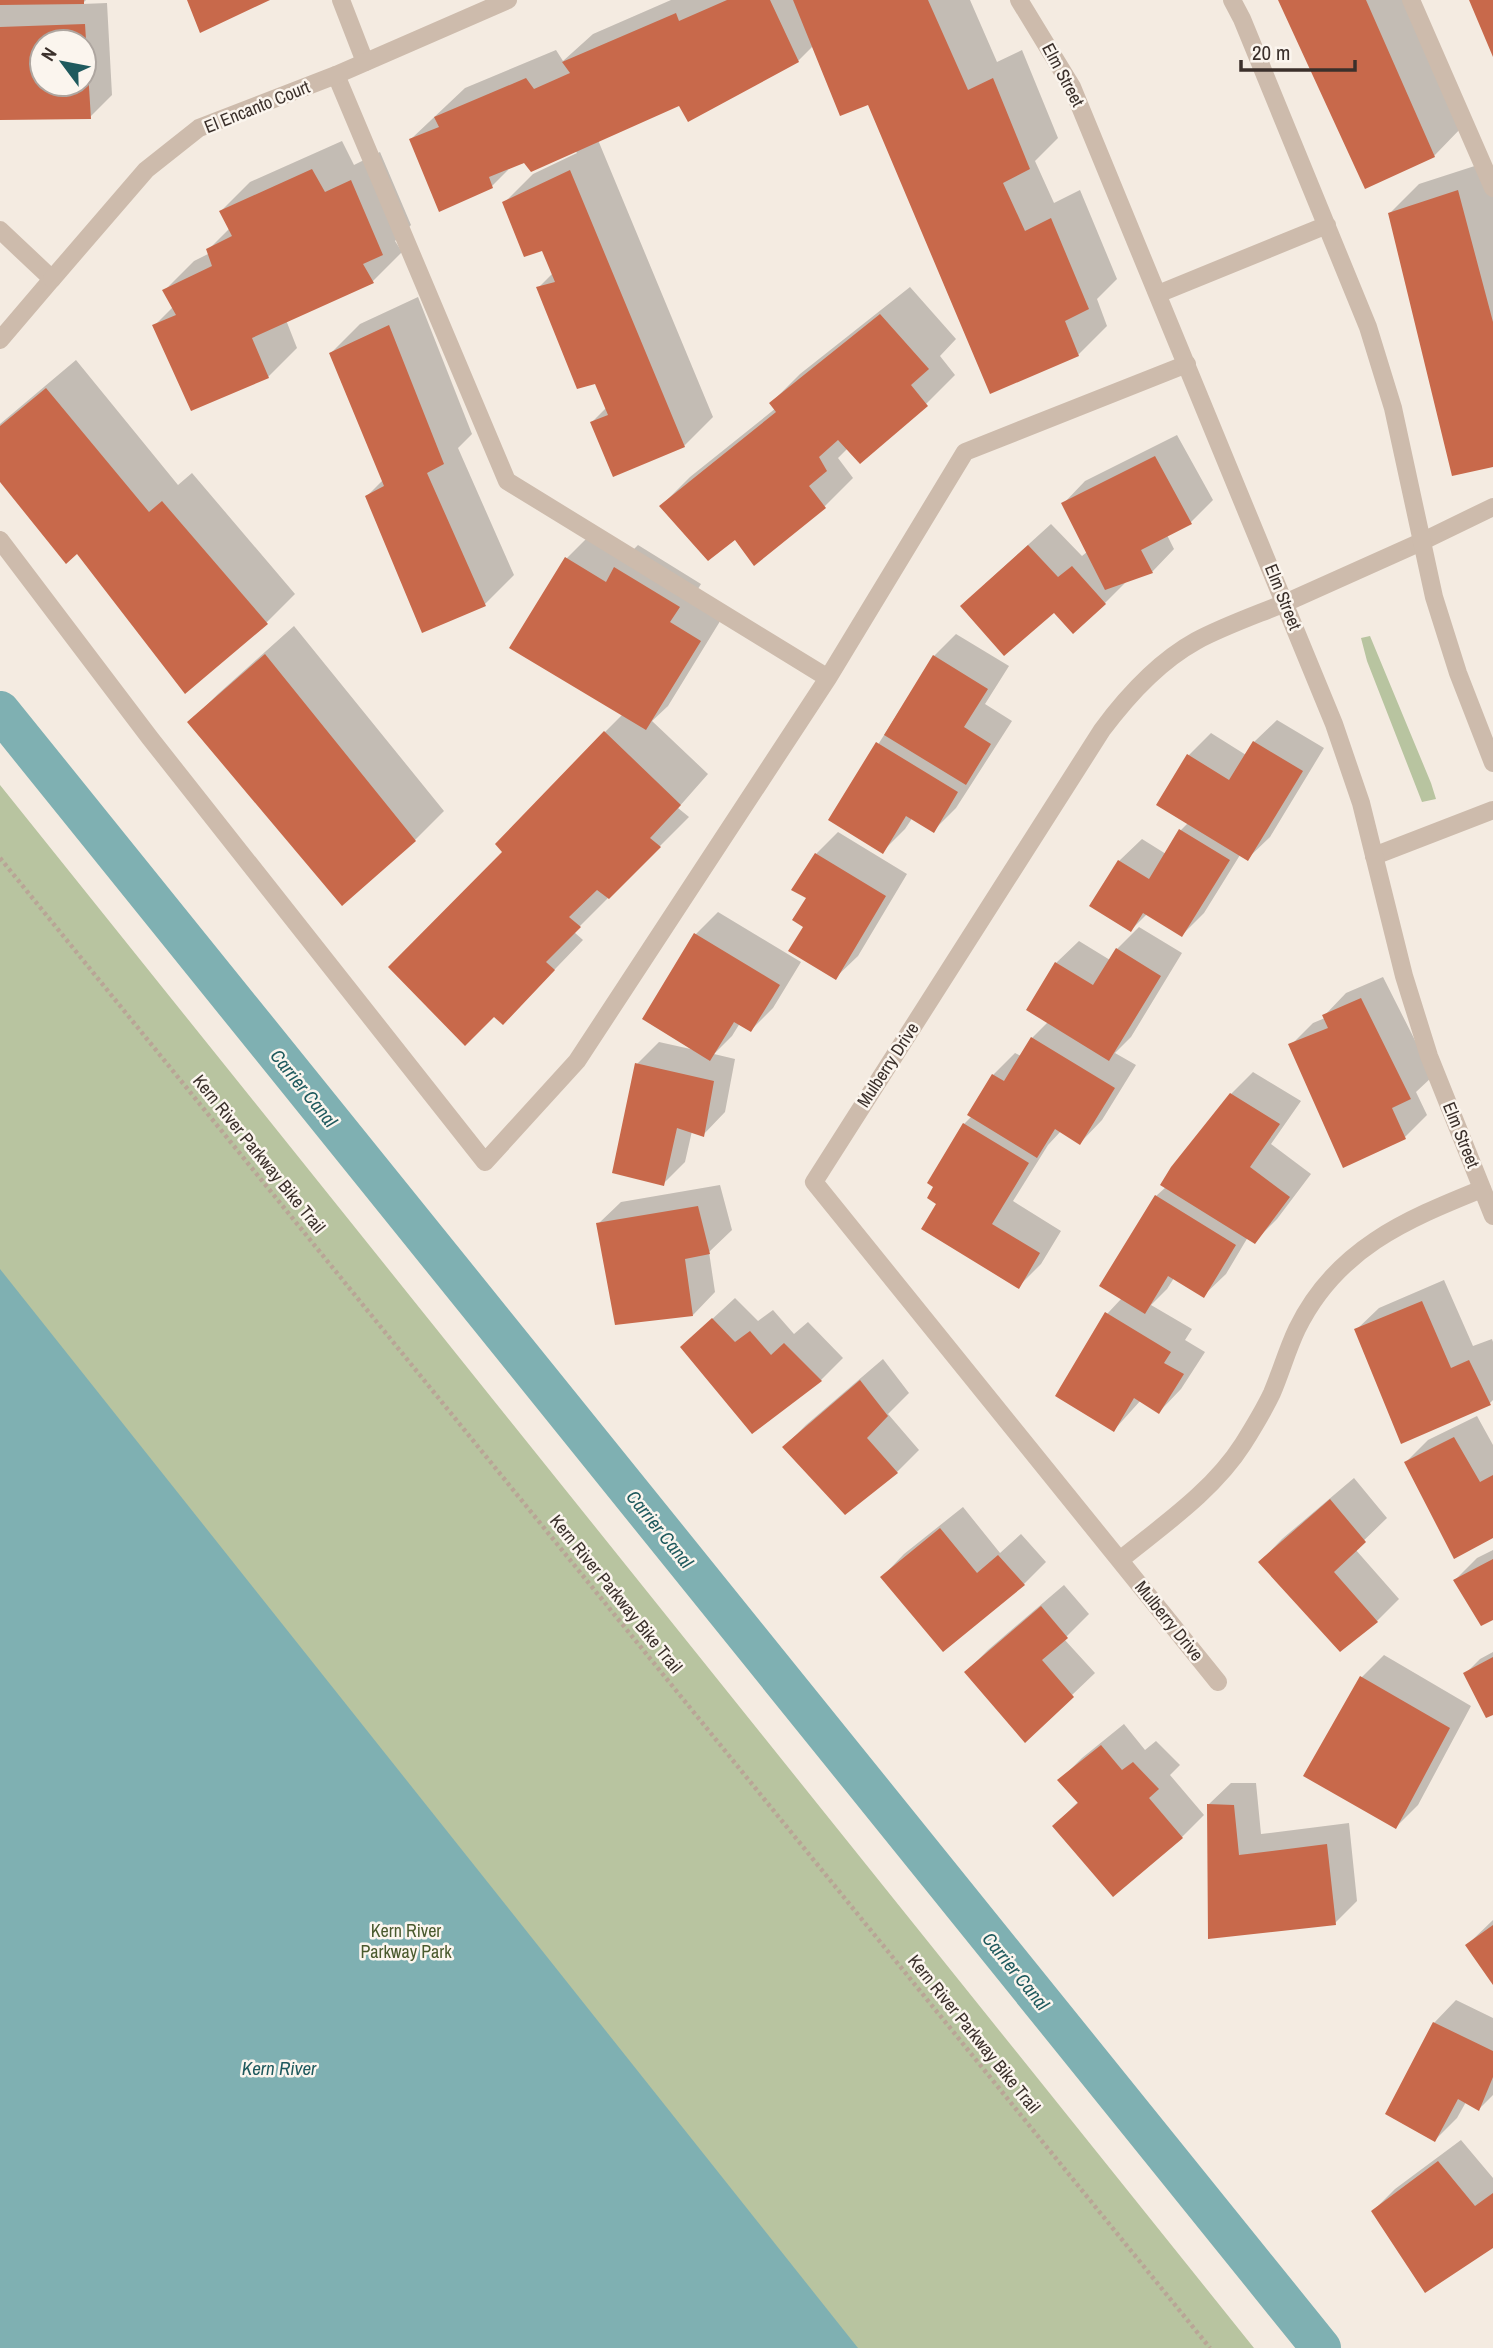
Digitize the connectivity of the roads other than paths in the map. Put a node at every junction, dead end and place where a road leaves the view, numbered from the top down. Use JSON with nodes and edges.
{"nodes":[{"id":1,"x":341,"y":0,"type":"edge"},
{"id":2,"x":508,"y":0,"type":"edge"},
{"id":3,"x":1019,"y":0,"type":"edge"},
{"id":4,"x":1231,"y":0,"type":"edge"},
{"id":5,"x":1411,"y":0,"type":"edge"},
{"id":6,"x":365,"y":62,"type":"junction"},
{"id":7,"x":336,"y":75,"type":"junction"},
{"id":8,"x":1493,"y":188,"type":"edge"},
{"id":9,"x":1327,"y":225,"type":"junction"},
{"id":10,"x":0,"y":230,"type":"edge"},
{"id":11,"x":52,"y":279,"type":"junction"},
{"id":12,"x":1158,"y":294,"type":"junction"},
{"id":13,"x":0,"y":340,"type":"edge"},
{"id":14,"x":1187,"y":364,"type":"junction"},
{"id":15,"x":1493,"y":507,"type":"edge"},
{"id":16,"x":0,"y":540,"type":"edge"},
{"id":17,"x":1421,"y":542,"type":"junction"},
{"id":18,"x":1285,"y":603,"type":"junction"},
{"id":19,"x":828,"y":678,"type":"junction"},
{"id":20,"x":1493,"y":763,"type":"edge"},
{"id":21,"x":1493,"y":810,"type":"edge"},
{"id":22,"x":1374,"y":856,"type":"junction"},
{"id":23,"x":1482,"y":1189,"type":"junction"},
{"id":24,"x":1493,"y":1216,"type":"edge"},
{"id":25,"x":1120,"y":1560,"type":"junction"},
{"id":26,"x":1218,"y":1682,"type":"dead end"}],
"edges":[{"from":1,"to":6,"type":"street"},
{"from":2,"to":6,"type":"street","name":"El Encanto Court"},
{"from":3,"to":12,"type":"street","name":"Elm Street"},
{"from":4,"to":9,"type":"street"},
{"from":5,"to":8,"type":"street"},
{"from":6,"to":7,"type":"street","name":"El Encanto Court"},
{"from":7,"to":11,"type":"street","name":"El Encanto Court"},
{"from":7,"to":19,"type":"street"},
{"from":9,"to":12,"type":"street"},
{"from":9,"to":17,"type":"street"},
{"from":10,"to":11,"type":"street"},
{"from":11,"to":13,"type":"street","name":"El Encanto Court"},
{"from":12,"to":14,"type":"street","name":"Elm Street"},
{"from":14,"to":18,"type":"street","name":"Elm Street"},
{"from":14,"to":19,"type":"street"},
{"from":15,"to":17,"type":"street"},
{"from":16,"to":19,"type":"street"},
{"from":17,"to":18,"type":"street"},
{"from":17,"to":20,"type":"street"},
{"from":18,"to":22,"type":"street","name":"Elm Street"},
{"from":18,"to":25,"type":"street","name":"Mulberry Drive"},
{"from":21,"to":22,"type":"street"},
{"from":22,"to":23,"type":"street","name":"Elm Street"},
{"from":23,"to":24,"type":"street","name":"Elm Street"},
{"from":23,"to":25,"type":"street"},
{"from":25,"to":26,"type":"street","name":"Mulberry Drive"}]}
